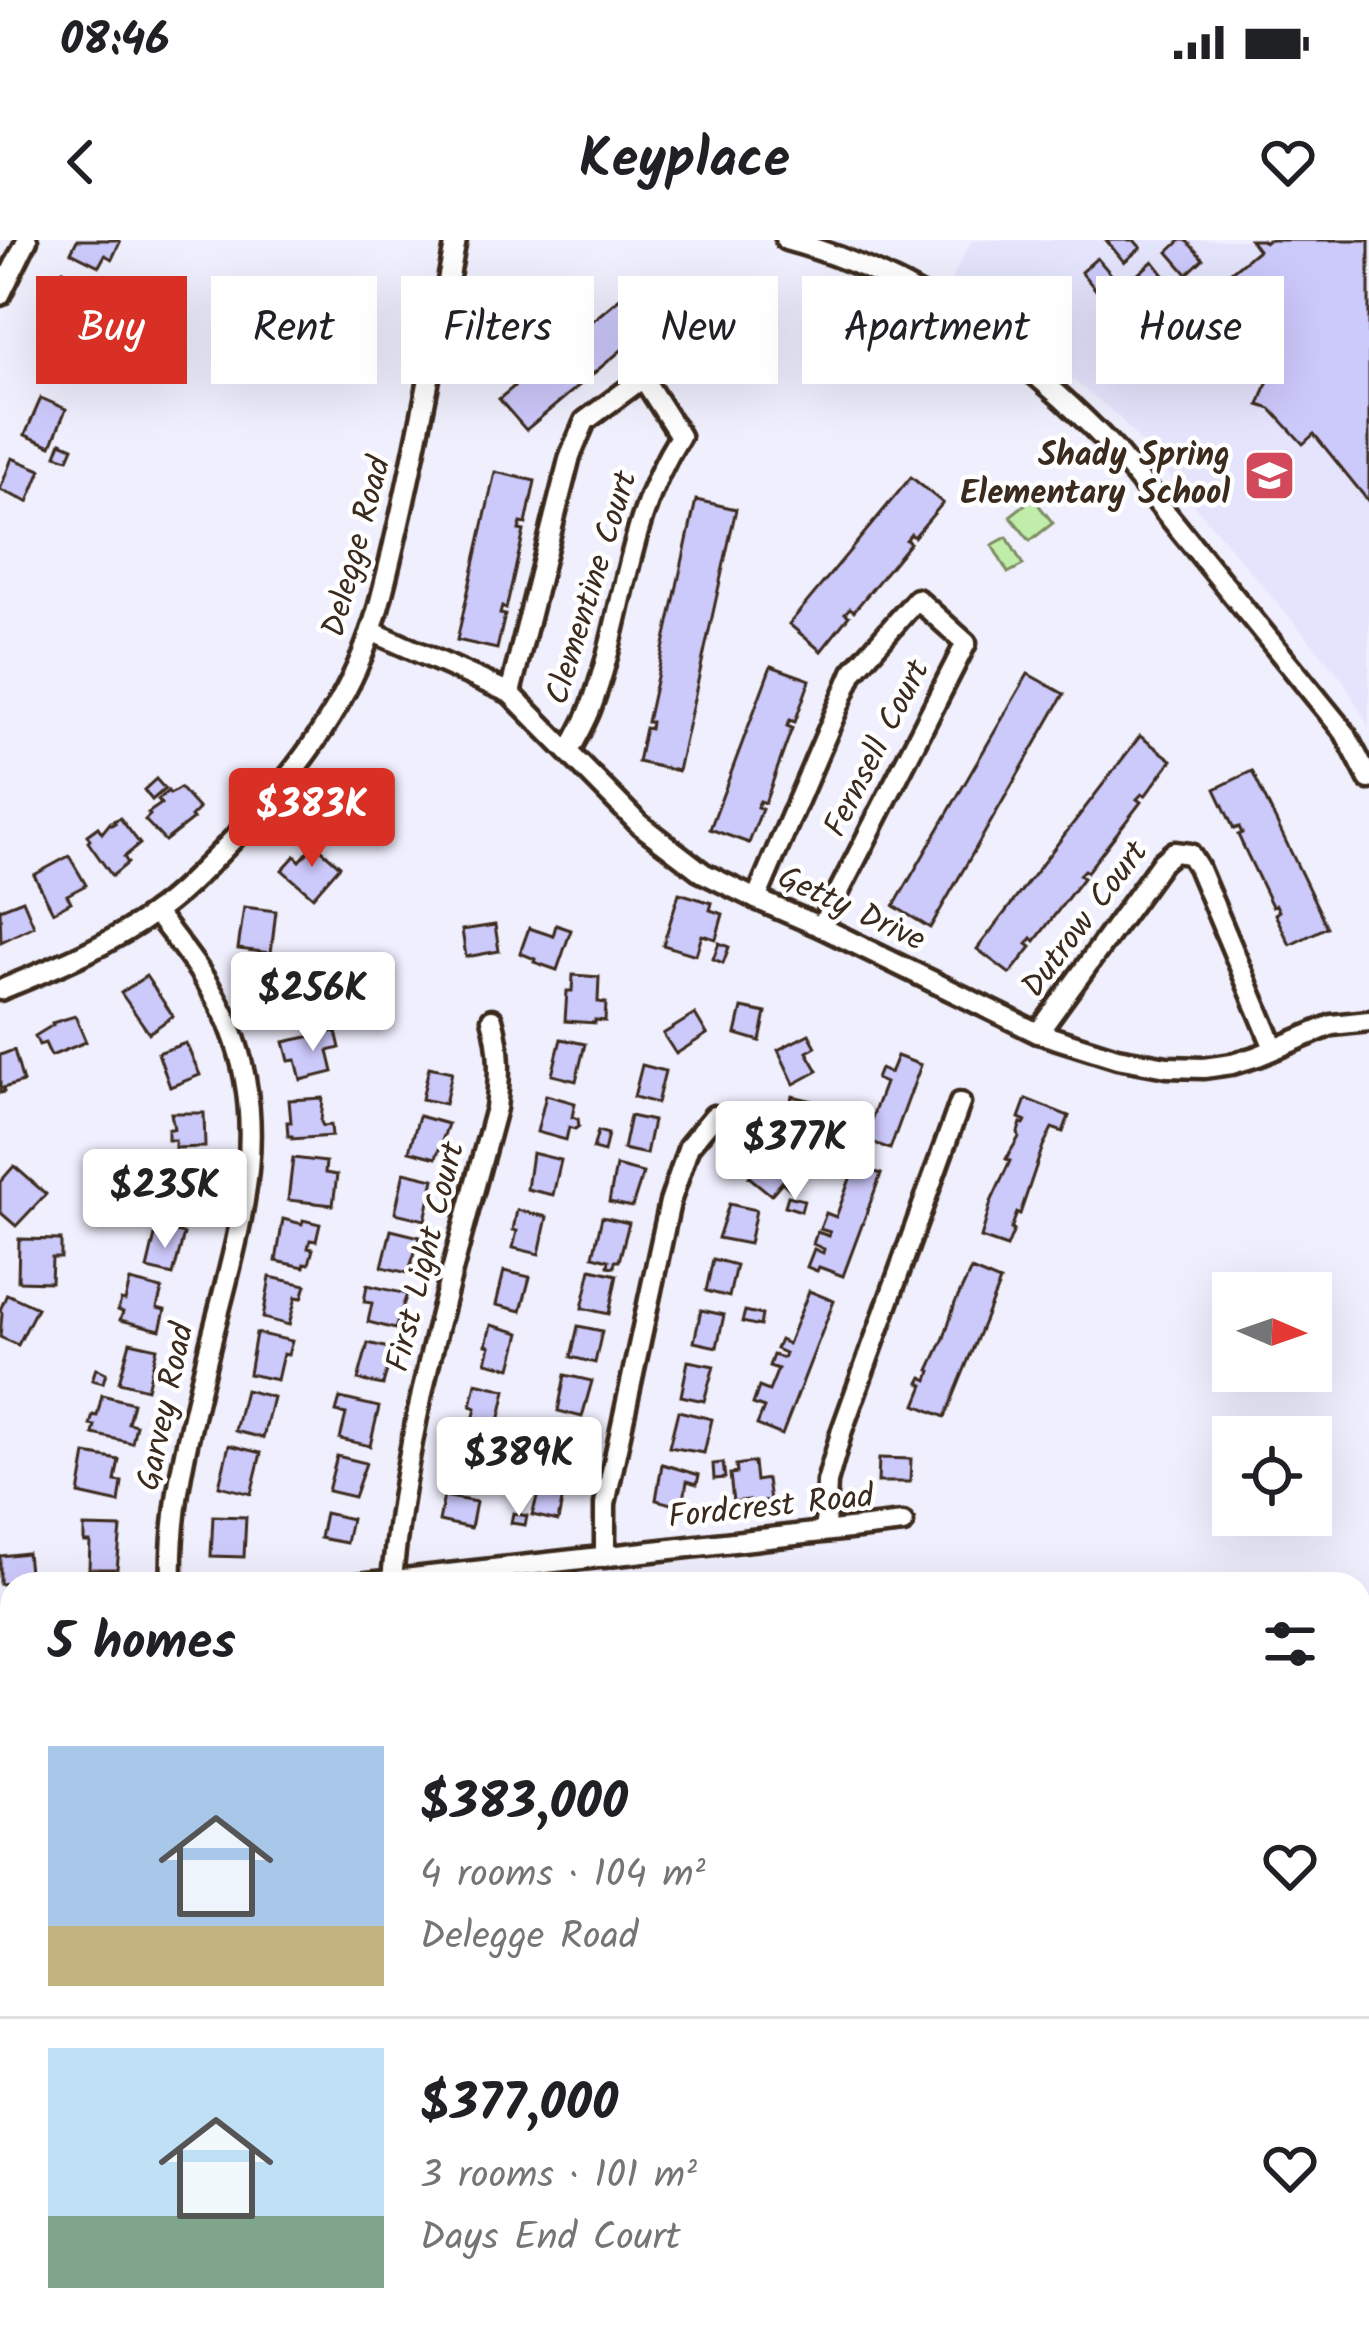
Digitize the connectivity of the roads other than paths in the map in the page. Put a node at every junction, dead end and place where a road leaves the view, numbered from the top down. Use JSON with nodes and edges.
{"nodes":[{"id":1,"x":27,"y":240,"type":"edge"},
{"id":2,"x":456,"y":240,"type":"edge"},
{"id":3,"x":786,"y":240,"type":"edge"},
{"id":4,"x":0,"y":295,"type":"edge"},
{"id":5,"x":371,"y":631,"type":"junction"},
{"id":6,"x":510,"y":693,"type":"junction"},
{"id":7,"x":569,"y":752,"type":"junction"},
{"id":8,"x":1369,"y":779,"type":"edge"},
{"id":9,"x":756,"y":899,"type":"junction"},
{"id":10,"x":155,"y":912,"type":"junction"},
{"id":11,"x":821,"y":927,"type":"junction"},
{"id":12,"x":0,"y":990,"type":"edge"},
{"id":13,"x":492,"y":1019,"type":"dead end"},
{"id":14,"x":1369,"y":1021,"type":"edge"},
{"id":15,"x":1038,"y":1033,"type":"junction"},
{"id":16,"x":1274,"y":1048,"type":"junction"},
{"id":17,"x":960,"y":1103,"type":"dead end"},
{"id":18,"x":714,"y":1117,"type":"dead end"},
{"id":19,"x":903,"y":1523,"type":"dead end"},
{"id":20,"x":825,"y":1530,"type":"junction"},
{"id":21,"x":605,"y":1557,"type":"junction"},
{"id":22,"x":172,"y":1572,"type":"edge"},
{"id":23,"x":393,"y":1572,"type":"edge"},
{"id":24,"x":528,"y":1572,"type":"edge"}],
"edges":[{"from":1,"to":4,"type":"street"},
{"from":2,"to":5,"type":"street","name":"Delegge Road"},
{"from":3,"to":8,"type":"street"},
{"from":5,"to":6,"type":"street","name":"Getty Drive"},
{"from":5,"to":10,"type":"street","name":"Delegge Road"},
{"from":6,"to":7,"type":"street","name":"Getty Drive"},
{"from":6,"to":7,"type":"street","name":"Clementine Court"},
{"from":7,"to":9,"type":"street","name":"Getty Drive"},
{"from":9,"to":11,"type":"street","name":"Getty Drive"},
{"from":9,"to":11,"type":"street","name":"Fernsell Court"},
{"from":10,"to":12,"type":"street","name":"Delegge Road"},
{"from":10,"to":22,"type":"street","name":"Garvey Road"},
{"from":11,"to":15,"type":"street","name":"Getty Drive"},
{"from":13,"to":23,"type":"street","name":"First Light Court"},
{"from":14,"to":16,"type":"street","name":"Getty Drive"},
{"from":15,"to":16,"type":"street","name":"Getty Drive"},
{"from":15,"to":16,"type":"street","name":"Dutrow Court"},
{"from":17,"to":20,"type":"street"},
{"from":18,"to":21,"type":"street"},
{"from":19,"to":20,"type":"street","name":"Fordcrest Road"},
{"from":20,"to":21,"type":"street","name":"Fordcrest Road"},
{"from":21,"to":24,"type":"street","name":"Fordcrest Road"}]}
